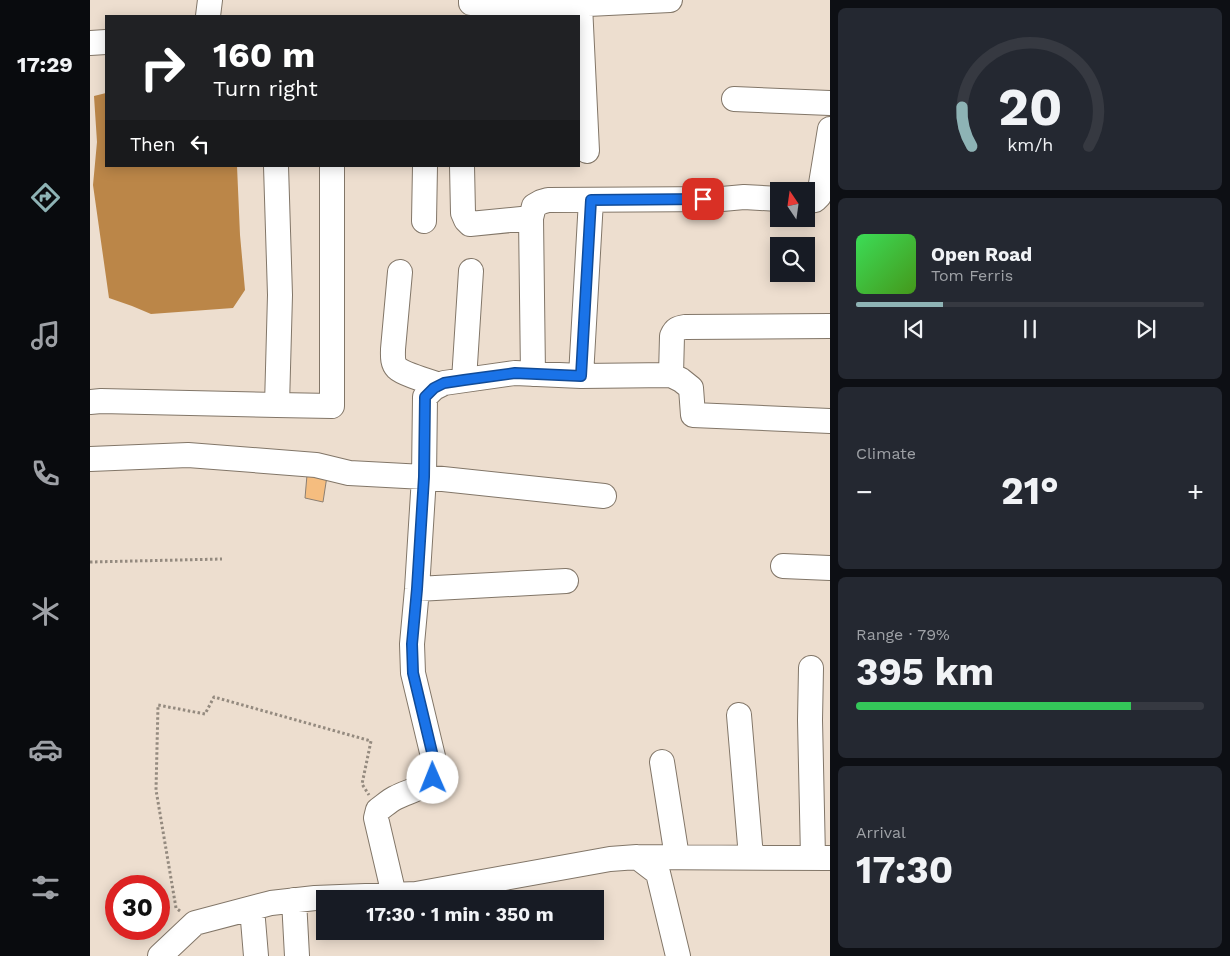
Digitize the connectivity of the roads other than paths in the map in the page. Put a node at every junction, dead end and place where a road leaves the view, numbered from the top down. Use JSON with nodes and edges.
{"nodes":[{"id":1,"x":210,"y":0,"type":"edge"},
{"id":2,"x":663,"y":0,"type":"edge"},
{"id":3,"x":670,"y":0,"type":"edge"},
{"id":4,"x":572,"y":3,"type":"edge"},
{"id":5,"x":467,"y":7,"type":"edge"},
{"id":6,"x":520,"y":10,"type":"edge"},
{"id":7,"x":208,"y":15,"type":"edge"},
{"id":8,"x":105,"y":42,"type":"edge"},
{"id":9,"x":90,"y":43,"type":"edge"},
{"id":10,"x":580,"y":82,"type":"edge"},
{"id":11,"x":734,"y":99,"type":"dead end"},
{"id":12,"x":830,"y":103,"type":"edge"},
{"id":13,"x":830,"y":128,"type":"edge"},
{"id":14,"x":587,"y":151,"type":"dead end"},
{"id":15,"x":276,"y":167,"type":"edge"},
{"id":16,"x":332,"y":167,"type":"edge"},
{"id":17,"x":426,"y":167,"type":"edge"},
{"id":18,"x":462,"y":167,"type":"edge"},
{"id":19,"x":770,"y":198,"type":"edge"},
{"id":20,"x":591,"y":200,"type":"junction"},
{"id":21,"x":815,"y":200,"type":"edge"},
{"id":22,"x":531,"y":218,"type":"junction"},
{"id":23,"x":424,"y":221,"type":"dead end"},
{"id":24,"x":471,"y":271,"type":"dead end"},
{"id":25,"x":400,"y":272,"type":"dead end"},
{"id":26,"x":830,"y":326,"type":"edge"},
{"id":27,"x":533,"y":374,"type":"junction"},
{"id":28,"x":671,"y":375,"type":"junction"},
{"id":29,"x":581,"y":376,"type":"junction"},
{"id":30,"x":464,"y":380,"type":"junction"},
{"id":31,"x":440,"y":385,"type":"junction"},
{"id":32,"x":90,"y":402,"type":"edge"},
{"id":33,"x":277,"y":405,"type":"junction"},
{"id":34,"x":830,"y":421,"type":"edge"},
{"id":35,"x":90,"y":459,"type":"edge"},
{"id":36,"x":424,"y":477,"type":"junction"},
{"id":37,"x":604,"y":496,"type":"dead end"},
{"id":38,"x":783,"y":566,"type":"dead end"},
{"id":39,"x":830,"y":568,"type":"edge"},
{"id":40,"x":566,"y":581,"type":"dead end"},
{"id":41,"x":417,"y":589,"type":"junction"},
{"id":42,"x":812,"y":668,"type":"dead end"},
{"id":43,"x":739,"y":715,"type":"dead end"},
{"id":44,"x":662,"y":762,"type":"dead end"},
{"id":45,"x":637,"y":857,"type":"junction"},
{"id":46,"x":676,"y":857,"type":"junction"},
{"id":47,"x":751,"y":857,"type":"junction"},
{"id":48,"x":822,"y":857,"type":"edge"},
{"id":49,"x":393,"y":890,"type":"edge"},
{"id":50,"x":438,"y":890,"type":"edge"},
{"id":51,"x":316,"y":898,"type":"edge"},
{"id":52,"x":294,"y":900,"type":"junction"},
{"id":53,"x":252,"y":908,"type":"junction"},
{"id":54,"x":187,"y":938,"type":"edge"},
{"id":55,"x":160,"y":956,"type":"edge"},
{"id":56,"x":256,"y":956,"type":"edge"},
{"id":57,"x":297,"y":956,"type":"edge"},
{"id":58,"x":678,"y":956,"type":"edge"}],
"edges":[{"from":1,"to":7,"type":"street"},
{"from":2,"to":3,"type":"street"},
{"from":2,"to":4,"type":"street"},
{"from":4,"to":6,"type":"street"},
{"from":5,"to":6,"type":"street"},
{"from":8,"to":9,"type":"street"},
{"from":10,"to":14,"type":"street"},
{"from":11,"to":12,"type":"street"},
{"from":13,"to":21,"type":"street"},
{"from":15,"to":33,"type":"street"},
{"from":16,"to":33,"type":"street"},
{"from":17,"to":23,"type":"street"},
{"from":18,"to":22,"type":"street"},
{"from":19,"to":20,"type":"street"},
{"from":20,"to":22,"type":"street"},
{"from":20,"to":29,"type":"street"},
{"from":22,"to":27,"type":"street"},
{"from":24,"to":30,"type":"street"},
{"from":25,"to":31,"type":"street"},
{"from":26,"to":28,"type":"street"},
{"from":27,"to":29,"type":"street"},
{"from":27,"to":30,"type":"street"},
{"from":28,"to":29,"type":"street"},
{"from":28,"to":34,"type":"street"},
{"from":30,"to":31,"type":"street"},
{"from":31,"to":36,"type":"street"},
{"from":32,"to":33,"type":"street"},
{"from":35,"to":36,"type":"street"},
{"from":36,"to":37,"type":"street"},
{"from":36,"to":41,"type":"street"},
{"from":38,"to":39,"type":"street"},
{"from":40,"to":41,"type":"street"},
{"from":41,"to":49,"type":"street"},
{"from":42,"to":48,"type":"street"},
{"from":43,"to":47,"type":"street"},
{"from":44,"to":46,"type":"street"},
{"from":45,"to":46,"type":"street"},
{"from":45,"to":50,"type":"street"},
{"from":45,"to":58,"type":"street"},
{"from":46,"to":47,"type":"street"},
{"from":47,"to":48,"type":"street"},
{"from":51,"to":52,"type":"street"},
{"from":52,"to":53,"type":"street"},
{"from":52,"to":57,"type":"street"},
{"from":53,"to":54,"type":"street"},
{"from":53,"to":56,"type":"street"},
{"from":54,"to":55,"type":"street"}]}
